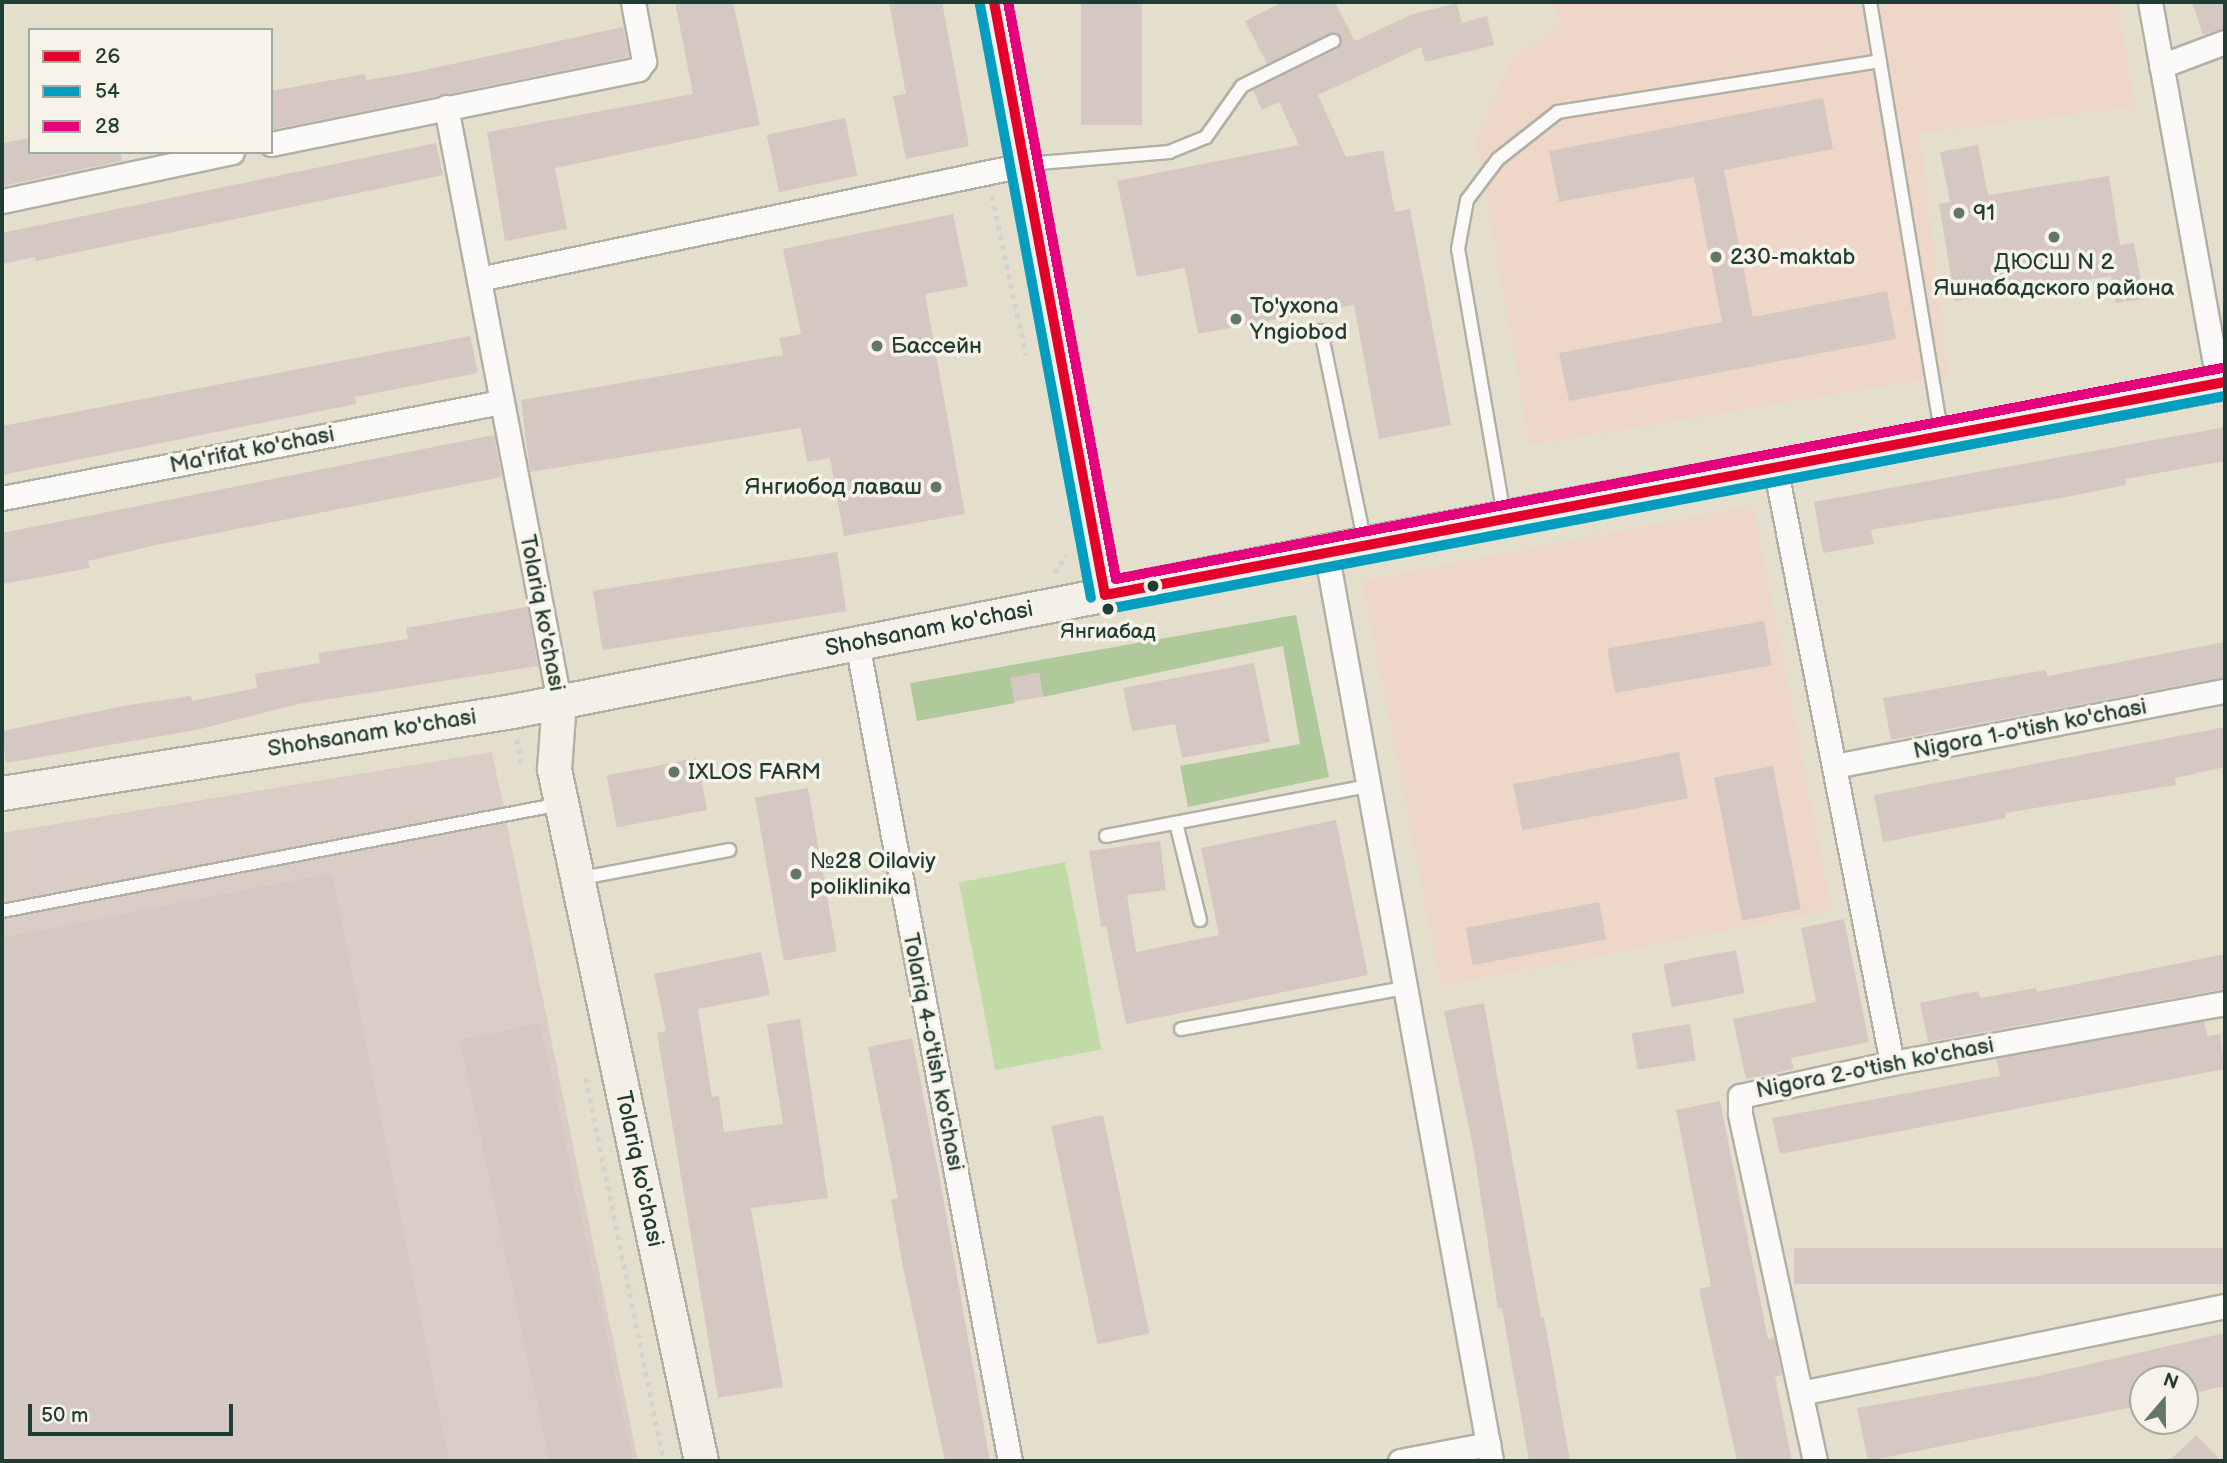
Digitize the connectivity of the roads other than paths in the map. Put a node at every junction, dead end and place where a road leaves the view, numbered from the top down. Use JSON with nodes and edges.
{"nodes":[{"id":1,"x":633,"y":2,"type":"edge"},
{"id":2,"x":993,"y":2,"type":"edge"},
{"id":3,"x":1870,"y":2,"type":"edge"},
{"id":4,"x":2150,"y":2,"type":"edge"},
{"id":5,"x":1333,"y":41,"type":"dead end"},
{"id":6,"x":2225,"y":41,"type":"edge"},
{"id":7,"x":1880,"y":61,"type":"junction"},
{"id":8,"x":2161,"y":66,"type":"junction"},
{"id":9,"x":446,"y":107,"type":"junction"},
{"id":10,"x":273,"y":144,"type":"edge"},
{"id":11,"x":223,"y":154,"type":"edge"},
{"id":12,"x":1023,"y":165,"type":"junction"},
{"id":13,"x":2,"y":201,"type":"edge"},
{"id":14,"x":479,"y":279,"type":"junction"},
{"id":15,"x":1321,"y":331,"type":"dead end"},
{"id":16,"x":2222,"y":383,"type":"edge"},
{"id":17,"x":501,"y":402,"type":"junction"},
{"id":18,"x":1942,"y":436,"type":"junction"},
{"id":19,"x":1775,"y":466,"type":"junction"},
{"id":20,"x":2,"y":498,"type":"edge"},
{"id":21,"x":1504,"y":518,"type":"junction"},
{"id":22,"x":1365,"y":544,"type":"junction"},
{"id":23,"x":1326,"y":551,"type":"junction"},
{"id":24,"x":1105,"y":595,"type":"junction"},
{"id":25,"x":857,"y":643,"type":"junction"},
{"id":26,"x":2225,"y":691,"type":"edge"},
{"id":27,"x":559,"y":701,"type":"junction"},
{"id":28,"x":1834,"y":766,"type":"junction"},
{"id":29,"x":1368,"y":786,"type":"junction"},
{"id":30,"x":2,"y":793,"type":"edge"},
{"id":31,"x":561,"y":804,"type":"junction"},
{"id":32,"x":1176,"y":823,"type":"junction"},
{"id":33,"x":1106,"y":836,"type":"dead end"},
{"id":34,"x":729,"y":850,"type":"dead end"},
{"id":35,"x":577,"y":879,"type":"junction"},
{"id":36,"x":2,"y":911,"type":"edge"},
{"id":37,"x":1200,"y":920,"type":"dead end"},
{"id":38,"x":1405,"y":988,"type":"junction"},
{"id":39,"x":2225,"y":1003,"type":"edge"},
{"id":40,"x":1181,"y":1029,"type":"dead end"},
{"id":41,"x":1892,"y":1063,"type":"junction"},
{"id":42,"x":2225,"y":1306,"type":"edge"},
{"id":43,"x":1801,"y":1392,"type":"junction"},
{"id":44,"x":1490,"y":1452,"type":"edge"},
{"id":45,"x":701,"y":1461,"type":"edge"},
{"id":46,"x":1010,"y":1461,"type":"edge"},
{"id":47,"x":1400,"y":1461,"type":"edge"},
{"id":48,"x":1815,"y":1461,"type":"edge"}],
"edges":[{"from":1,"to":9,"type":"street"},
{"from":2,"to":12,"type":"street"},
{"from":3,"to":7,"type":"lane"},
{"from":4,"to":8,"type":"street"},
{"from":5,"to":12,"type":"lane"},
{"from":6,"to":8,"type":"street"},
{"from":7,"to":18,"type":"lane"},
{"from":7,"to":21,"type":"lane"},
{"from":8,"to":16,"type":"street"},
{"from":9,"to":10,"type":"street"},
{"from":9,"to":14,"type":"street","name":"Tolariq ko'chasi"},
{"from":11,"to":13,"type":"street"},
{"from":12,"to":14,"type":"street"},
{"from":12,"to":24,"type":"street"},
{"from":14,"to":17,"type":"street","name":"Tolariq ko'chasi"},
{"from":15,"to":22,"type":"lane"},
{"from":16,"to":18,"type":"street","name":"Shohsanam ko'chasi"},
{"from":17,"to":20,"type":"street","name":"Ma'rifat ko'chasi"},
{"from":17,"to":27,"type":"street","name":"Tolariq ko'chasi"},
{"from":18,"to":19,"type":"street","name":"Shohsanam ko'chasi"},
{"from":19,"to":21,"type":"street","name":"Shohsanam ko'chasi"},
{"from":19,"to":28,"type":"street"},
{"from":21,"to":22,"type":"street","name":"Shohsanam ko'chasi"},
{"from":22,"to":23,"type":"street","name":"Shohsanam ko'chasi"},
{"from":23,"to":24,"type":"street","name":"Shohsanam ko'chasi"},
{"from":23,"to":29,"type":"street"},
{"from":24,"to":25,"type":"street","name":"Shohsanam ko'chasi"},
{"from":25,"to":27,"type":"street","name":"Shohsanam ko'chasi"},
{"from":25,"to":46,"type":"street","name":"Tolariq 4-o'tish ko'chasi"},
{"from":26,"to":28,"type":"street","name":"Nigora 1-o'tish ko'chasi"},
{"from":27,"to":30,"type":"street","name":"Shohsanam ko'chasi"},
{"from":27,"to":31,"type":"street","name":"Tolariq ko'chasi"},
{"from":28,"to":41,"type":"street"},
{"from":29,"to":32,"type":"lane"},
{"from":29,"to":38,"type":"street"},
{"from":31,"to":35,"type":"street","name":"Tolariq ko'chasi"},
{"from":31,"to":36,"type":"lane"},
{"from":32,"to":33,"type":"lane"},
{"from":32,"to":37,"type":"lane"},
{"from":34,"to":35,"type":"lane"},
{"from":35,"to":45,"type":"street","name":"Tolariq ko'chasi"},
{"from":38,"to":40,"type":"lane"},
{"from":38,"to":44,"type":"street"},
{"from":39,"to":41,"type":"street","name":"Nigora 2-o'tish ko'chasi"},
{"from":41,"to":43,"type":"street","name":"Nigora 2-o'tish ko'chasi"},
{"from":42,"to":43,"type":"street"},
{"from":43,"to":48,"type":"street","name":"Nigora 2-o'tish ko'chasi"},
{"from":44,"to":47,"type":"street"}]}
